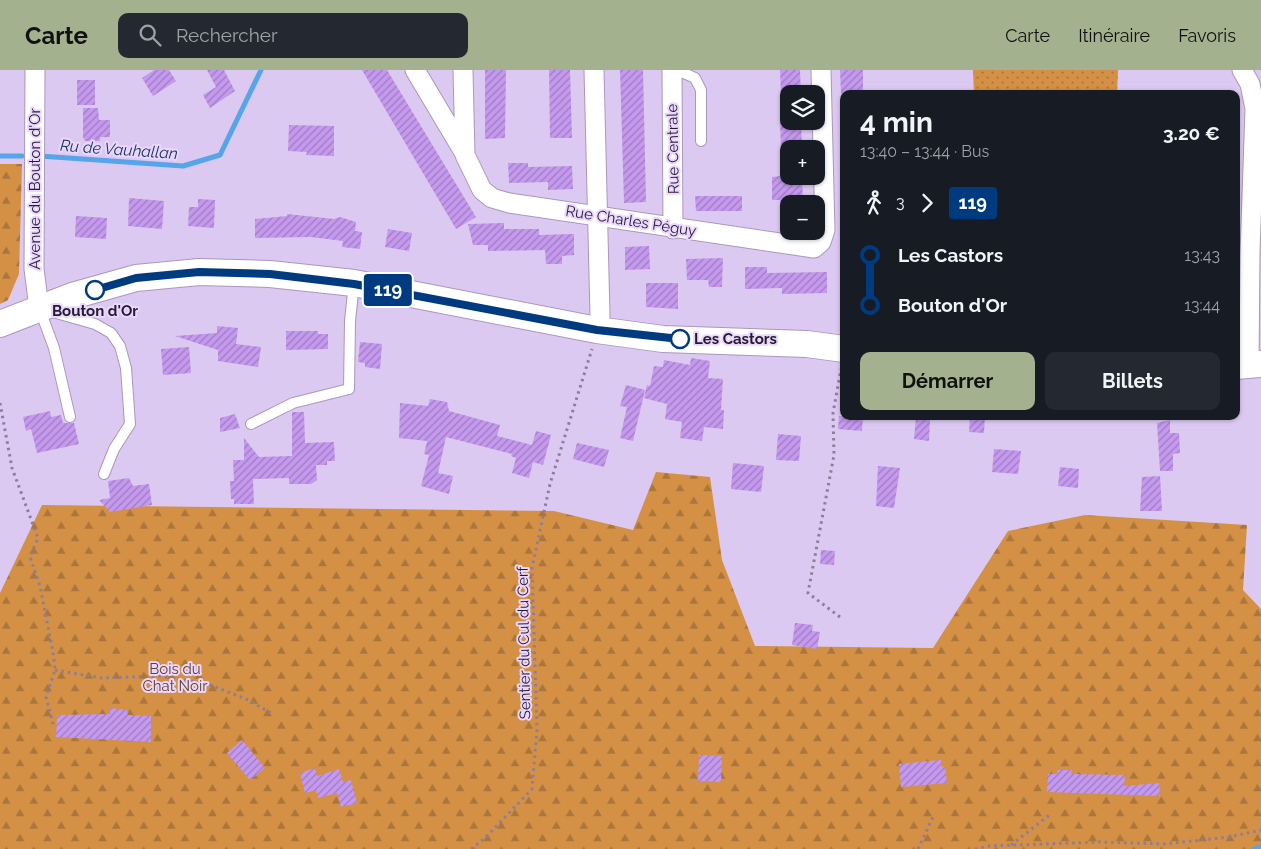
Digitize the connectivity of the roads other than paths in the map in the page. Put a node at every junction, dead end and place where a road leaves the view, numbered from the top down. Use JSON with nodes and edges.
{"nodes":[{"id":1,"x":35,"y":70,"type":"edge"},
{"id":2,"x":415,"y":70,"type":"edge"},
{"id":3,"x":464,"y":70,"type":"edge"},
{"id":4,"x":594,"y":70,"type":"edge"},
{"id":5,"x":672,"y":70,"type":"edge"},
{"id":6,"x":677,"y":70,"type":"edge"},
{"id":7,"x":821,"y":70,"type":"edge"},
{"id":8,"x":1242,"y":70,"type":"edge"},
{"id":9,"x":1245,"y":131,"type":"edge"},
{"id":10,"x":701,"y":141,"type":"dead end"},
{"id":11,"x":465,"y":155,"type":"junction"},
{"id":12,"x":599,"y":216,"type":"junction"},
{"id":13,"x":674,"y":229,"type":"junction"},
{"id":14,"x":1243,"y":253,"type":"edge"},
{"id":15,"x":354,"y":284,"type":"junction"},
{"id":16,"x":39,"y":308,"type":"junction"},
{"id":17,"x":0,"y":324,"type":"edge"},
{"id":18,"x":597,"y":330,"type":"junction"},
{"id":19,"x":840,"y":355,"type":"edge"},
{"id":20,"x":1249,"y":365,"type":"edge"},
{"id":21,"x":70,"y":417,"type":"dead end"},
{"id":22,"x":251,"y":424,"type":"dead end"},
{"id":23,"x":104,"y":474,"type":"dead end"}],
"edges":[{"from":1,"to":16,"type":"street","name":"Avenue du Bouton d'Or"},
{"from":2,"to":11,"type":"street","name":"Rue Charles Péguy"},
{"from":3,"to":11,"type":"street","name":"Rue Charles Péguy"},
{"from":4,"to":12,"type":"street"},
{"from":5,"to":13,"type":"street","name":"Rue Centrale"},
{"from":6,"to":10,"type":"lane"},
{"from":7,"to":13,"type":"street","name":"Rue Charles Péguy"},
{"from":8,"to":9,"type":"street"},
{"from":9,"to":14,"type":"street"},
{"from":11,"to":12,"type":"street","name":"Rue Charles Péguy"},
{"from":12,"to":13,"type":"street","name":"Rue Charles Péguy"},
{"from":12,"to":18,"type":"street"},
{"from":14,"to":20,"type":"street"},
{"from":15,"to":16,"type":"main road"},
{"from":15,"to":18,"type":"main road"},
{"from":15,"to":22,"type":"lane"},
{"from":16,"to":17,"type":"main road"},
{"from":16,"to":21,"type":"lane"},
{"from":16,"to":23,"type":"lane"},
{"from":18,"to":19,"type":"main road"}]}
